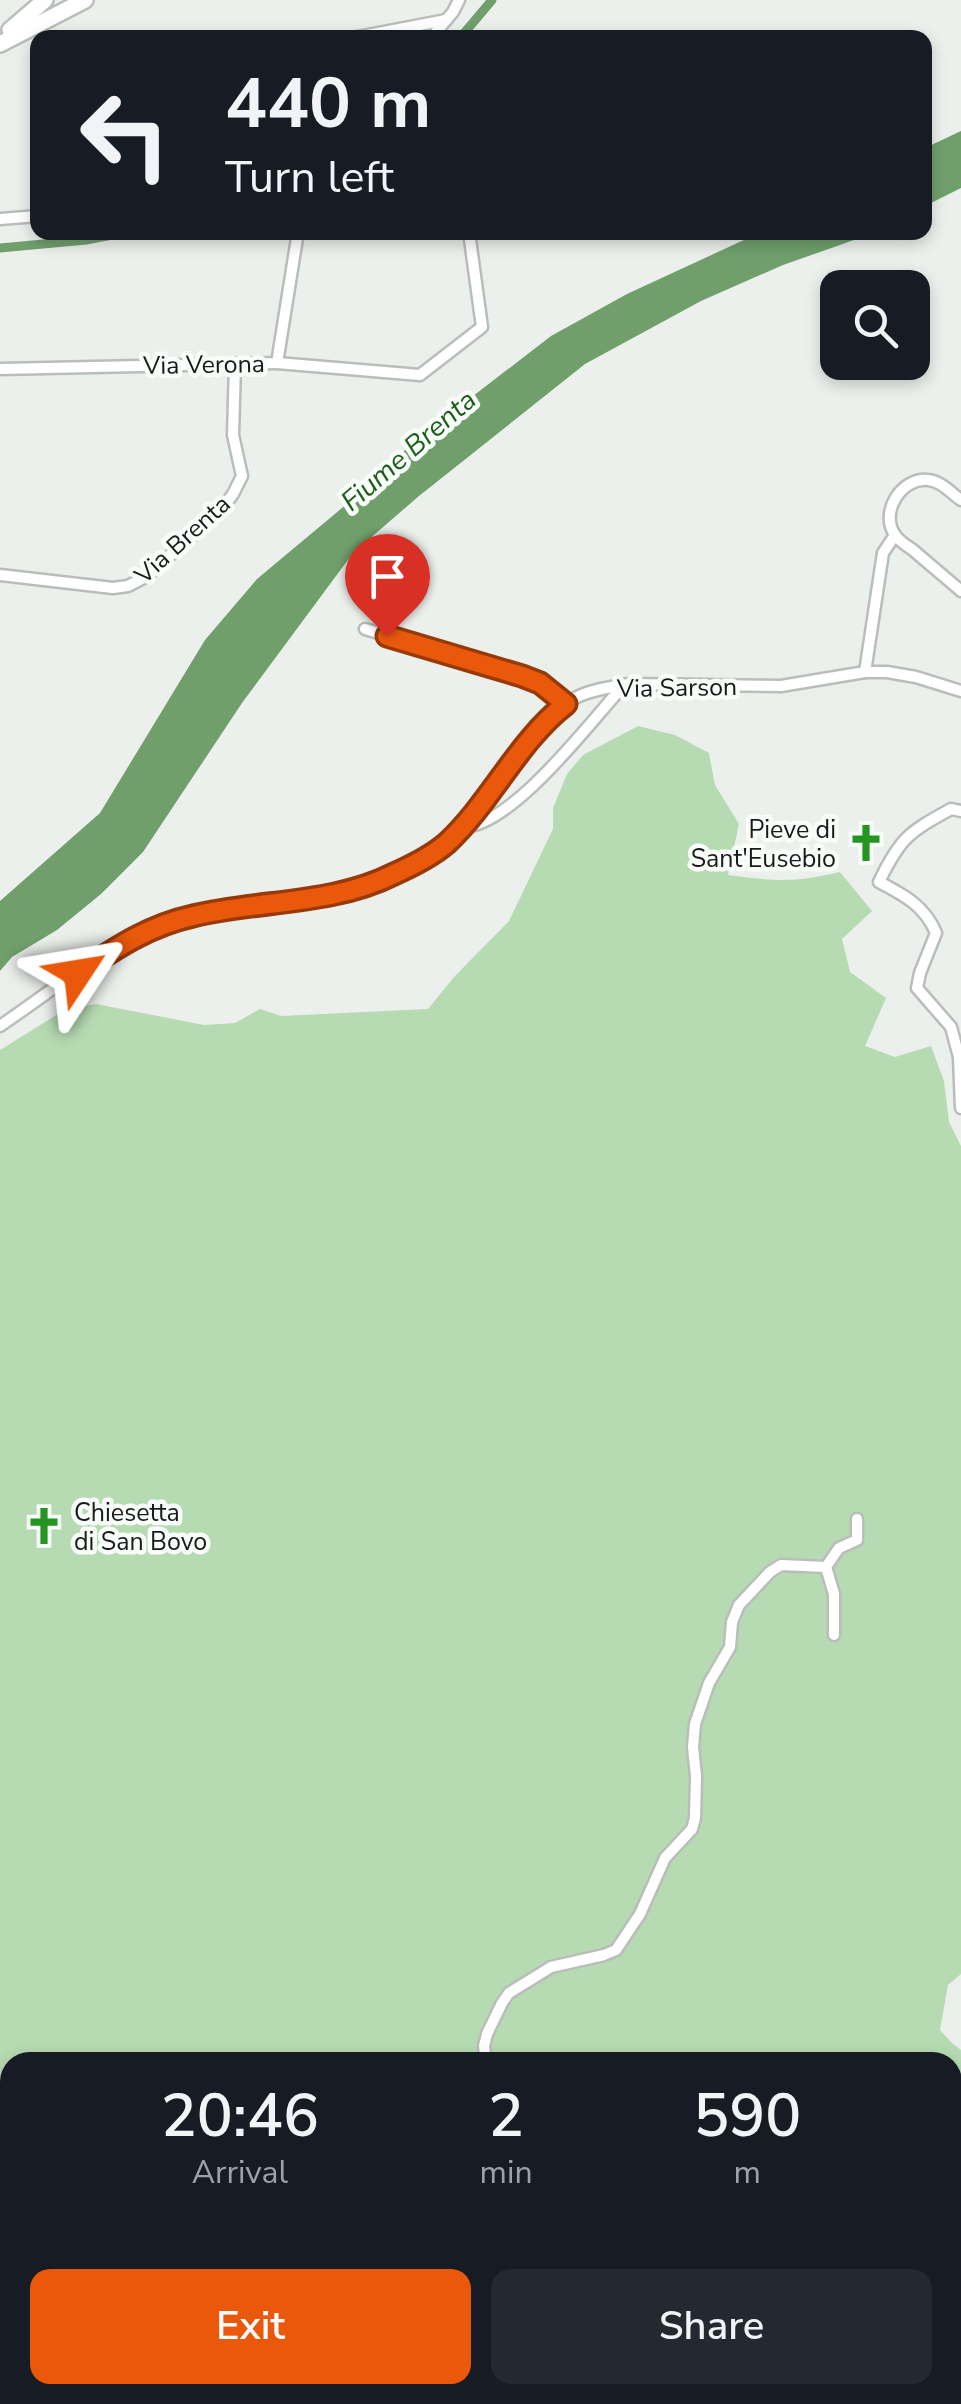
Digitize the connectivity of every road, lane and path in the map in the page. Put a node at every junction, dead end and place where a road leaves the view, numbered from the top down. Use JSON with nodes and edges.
{"nodes":[{"id":1,"x":45,"y":0,"type":"edge"},
{"id":2,"x":76,"y":0,"type":"edge"},
{"id":3,"x":84,"y":0,"type":"edge"},
{"id":4,"x":459,"y":0,"type":"edge"},
{"id":5,"x":57,"y":13,"type":"junction"},
{"id":6,"x":446,"y":20,"type":"junction"},
{"id":7,"x":394,"y":30,"type":"edge"},
{"id":8,"x":438,"y":30,"type":"edge"},
{"id":9,"x":0,"y":41,"type":"edge"},
{"id":10,"x":30,"y":217,"type":"edge"},
{"id":11,"x":0,"y":219,"type":"edge"},
{"id":12,"x":297,"y":240,"type":"edge"},
{"id":13,"x":470,"y":240,"type":"edge"},
{"id":14,"x":277,"y":363,"type":"junction"},
{"id":15,"x":235,"y":364,"type":"junction"},
{"id":16,"x":0,"y":369,"type":"edge"},
{"id":17,"x":961,"y":500,"type":"edge"},
{"id":18,"x":895,"y":536,"type":"junction"},
{"id":19,"x":0,"y":575,"type":"edge"},
{"id":20,"x":961,"y":591,"type":"edge"},
{"id":21,"x":365,"y":629,"type":"dead end"},
{"id":22,"x":865,"y":672,"type":"junction"},
{"id":23,"x":624,"y":684,"type":"junction"},
{"id":24,"x":961,"y":692,"type":"edge"},
{"id":25,"x":566,"y":704,"type":"junction"},
{"id":26,"x":961,"y":811,"type":"edge"},
{"id":27,"x":462,"y":827,"type":"junction"},
{"id":28,"x":0,"y":1026,"type":"edge"},
{"id":29,"x":961,"y":1108,"type":"edge"},
{"id":30,"x":858,"y":1519,"type":"dead end"},
{"id":31,"x":826,"y":1567,"type":"junction"},
{"id":32,"x":834,"y":1635,"type":"dead end"},
{"id":33,"x":485,"y":2052,"type":"edge"}],
"edges":[{"from":1,"to":9,"type":"highway"},
{"from":2,"to":5,"type":"highway"},
{"from":3,"to":5,"type":"highway"},
{"from":4,"to":6,"type":"street"},
{"from":5,"to":9,"type":"highway"},
{"from":6,"to":7,"type":"street"},
{"from":6,"to":8,"type":"street"},
{"from":10,"to":11,"type":"street"},
{"from":12,"to":14,"type":"street","name":"Via Verona"},
{"from":13,"to":14,"type":"street"},
{"from":14,"to":15,"type":"street","name":"Via Verona"},
{"from":15,"to":16,"type":"street","name":"Via Verona"},
{"from":15,"to":19,"type":"street","name":"Via Brenta"},
{"from":17,"to":18,"type":"street"},
{"from":18,"to":20,"type":"street"},
{"from":18,"to":22,"type":"street"},
{"from":21,"to":25,"type":"street"},
{"from":22,"to":23,"type":"street","name":"Via Sarson"},
{"from":22,"to":24,"type":"street","name":"Via Sarson"},
{"from":23,"to":25,"type":"street","name":"Via Sarson"},
{"from":23,"to":27,"type":"street"},
{"from":25,"to":27,"type":"street","name":"Via Sarson"},
{"from":26,"to":29,"type":"street"},
{"from":27,"to":28,"type":"street","name":"Via Sarson"},
{"from":30,"to":31,"type":"street"},
{"from":31,"to":32,"type":"street"},
{"from":31,"to":33,"type":"street"}]}
